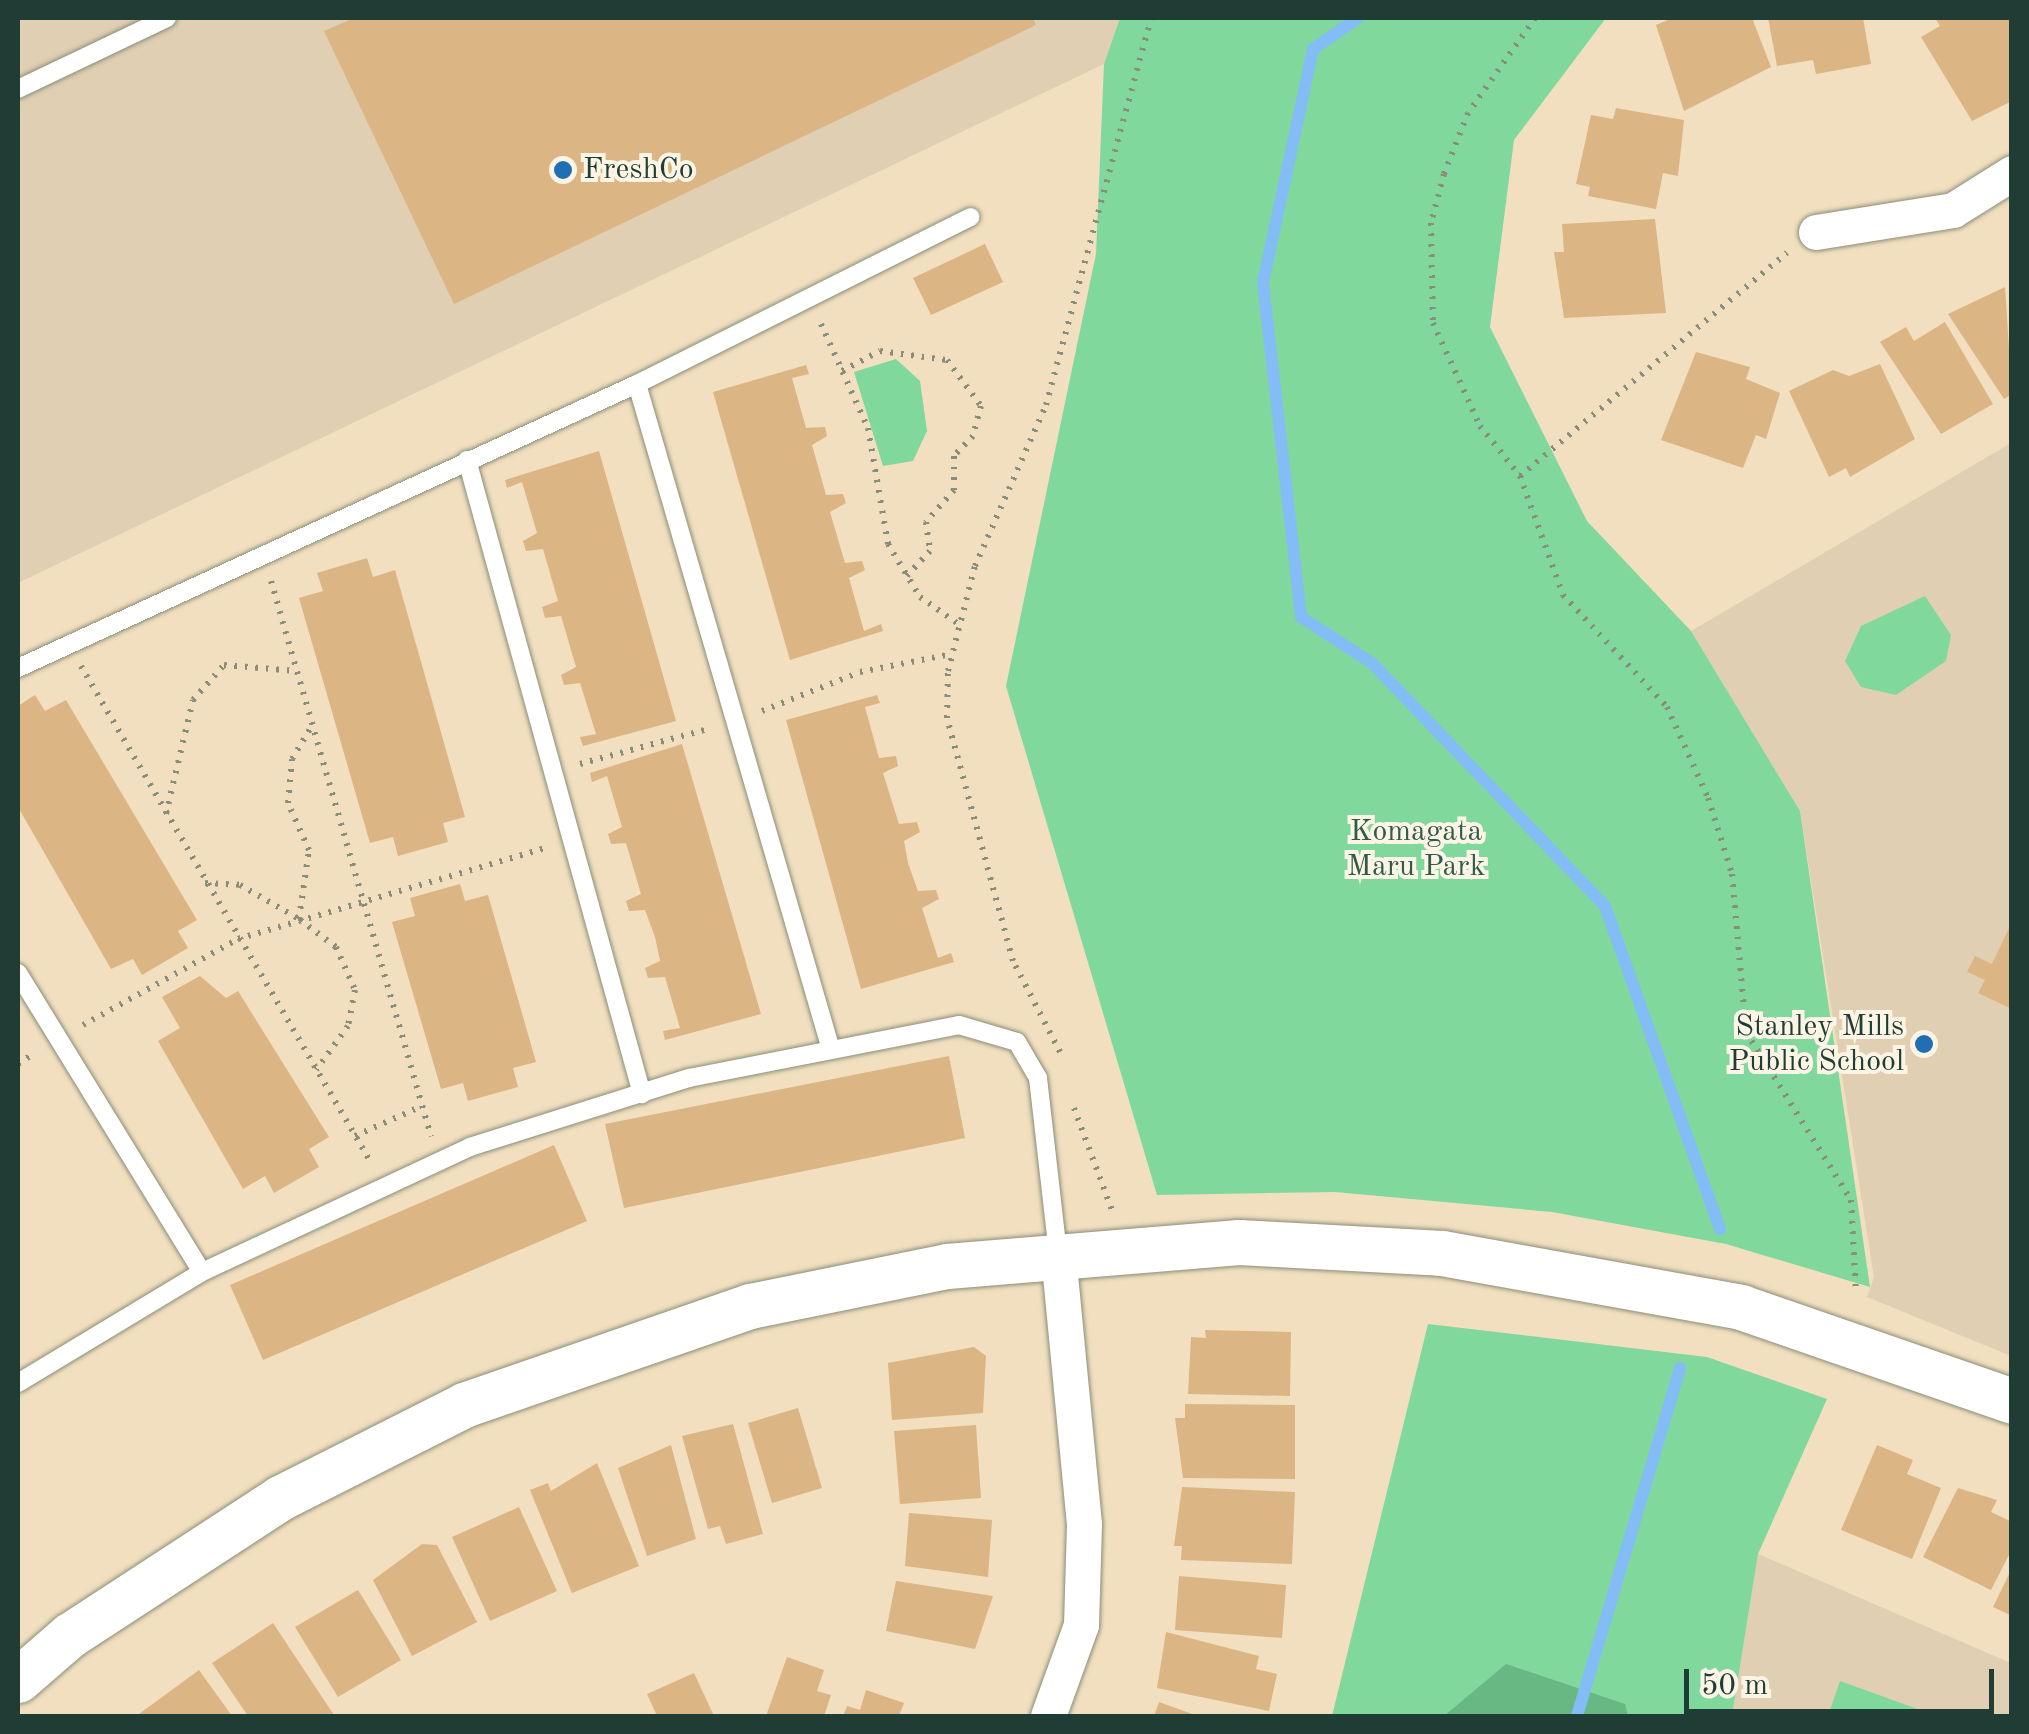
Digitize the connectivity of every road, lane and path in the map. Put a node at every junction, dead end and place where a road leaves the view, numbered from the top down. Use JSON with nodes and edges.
{"nodes":[{"id":1,"x":167,"y":18,"type":"edge"},
{"id":2,"x":1151,"y":18,"type":"edge"},
{"id":3,"x":1535,"y":18,"type":"edge"},
{"id":4,"x":18,"y":89,"type":"edge"},
{"id":5,"x":2012,"y":173,"type":"edge"},
{"id":6,"x":971,"y":217,"type":"dead end"},
{"id":7,"x":1816,"y":232,"type":"joint"},
{"id":8,"x":809,"y":298,"type":"junction"},
{"id":9,"x":842,"y":371,"type":"junction"},
{"id":10,"x":637,"y":384,"type":"junction"},
{"id":11,"x":467,"y":460,"type":"junction"},
{"id":12,"x":1520,"y":476,"type":"junction"},
{"id":13,"x":263,"y":552,"type":"junction"},
{"id":14,"x":907,"y":576,"type":"junction"},
{"id":15,"x":957,"y":623,"type":"junction"},
{"id":16,"x":68,"y":644,"type":"junction"},
{"id":17,"x":18,"y":668,"type":"edge"},
{"id":18,"x":297,"y":672,"type":"junction"},
{"id":19,"x":313,"y":726,"type":"junction"},
{"id":20,"x":166,"y":815,"type":"junction"},
{"id":21,"x":574,"y":840,"type":"junction"},
{"id":22,"x":206,"y":883,"type":"junction"},
{"id":23,"x":363,"y":901,"type":"junction"},
{"id":24,"x":299,"y":919,"type":"junction"},
{"id":25,"x":238,"y":939,"type":"junction"},
{"id":26,"x":18,"y":973,"type":"edge"},
{"id":27,"x":58,"y":1039,"type":"junction"},
{"id":28,"x":830,"y":1046,"type":"junction"},
{"id":29,"x":1063,"y":1062,"type":"dead end"},
{"id":30,"x":316,"y":1070,"type":"junction"},
{"id":31,"x":642,"y":1094,"type":"junction"},
{"id":32,"x":1072,"y":1099,"type":"dead end"},
{"id":33,"x":422,"y":1106,"type":"junction"},
{"id":34,"x":355,"y":1136,"type":"junction"},
{"id":35,"x":438,"y":1161,"type":"junction"},
{"id":36,"x":386,"y":1188,"type":"junction"},
{"id":37,"x":1112,"y":1198,"type":"dead end"},
{"id":38,"x":1058,"y":1254,"type":"junction"},
{"id":39,"x":202,"y":1272,"type":"junction"},
{"id":40,"x":1856,"y":1292,"type":"dead end"},
{"id":41,"x":18,"y":1384,"type":"edge"},
{"id":42,"x":2012,"y":1401,"type":"edge"},
{"id":43,"x":18,"y":1680,"type":"edge"},
{"id":44,"x":1048,"y":1716,"type":"edge"}],
"edges":[{"from":1,"to":4,"type":"lane"},
{"from":2,"to":15,"type":"path"},
{"from":3,"to":12,"type":"path"},
{"from":5,"to":7,"type":"street"},
{"from":6,"to":8,"type":"lane"},
{"from":7,"to":12,"type":"path"},
{"from":8,"to":9,"type":"path"},
{"from":8,"to":10,"type":"lane"},
{"from":9,"to":14,"type":"path"},
{"from":9,"to":14,"type":"path"},
{"from":10,"to":11,"type":"lane"},
{"from":10,"to":28,"type":"lane"},
{"from":11,"to":13,"type":"lane"},
{"from":11,"to":21,"type":"lane"},
{"from":12,"to":40,"type":"path"},
{"from":13,"to":16,"type":"lane"},
{"from":13,"to":18,"type":"path"},
{"from":14,"to":15,"type":"path"},
{"from":15,"to":29,"type":"path"},
{"from":16,"to":17,"type":"lane"},
{"from":16,"to":20,"type":"path"},
{"from":18,"to":19,"type":"path"},
{"from":18,"to":20,"type":"path"},
{"from":19,"to":23,"type":"path"},
{"from":19,"to":24,"type":"path"},
{"from":20,"to":22,"type":"path"},
{"from":21,"to":23,"type":"path"},
{"from":21,"to":31,"type":"lane"},
{"from":22,"to":24,"type":"path"},
{"from":22,"to":25,"type":"path"},
{"from":23,"to":24,"type":"path"},
{"from":23,"to":33,"type":"path"},
{"from":24,"to":25,"type":"path"},
{"from":24,"to":30,"type":"path"},
{"from":25,"to":27,"type":"path"},
{"from":25,"to":30,"type":"path"},
{"from":26,"to":27,"type":"lane"},
{"from":27,"to":39,"type":"lane"},
{"from":28,"to":31,"type":"lane"},
{"from":28,"to":38,"type":"lane"},
{"from":30,"to":34,"type":"path"},
{"from":31,"to":35,"type":"lane"},
{"from":32,"to":37,"type":"path"},
{"from":33,"to":34,"type":"path"},
{"from":33,"to":35,"type":"path"},
{"from":34,"to":36,"type":"path"},
{"from":35,"to":36,"type":"lane"},
{"from":36,"to":39,"type":"lane"},
{"from":38,"to":42,"type":"street"},
{"from":38,"to":43,"type":"street"},
{"from":38,"to":44,"type":"street"},
{"from":39,"to":41,"type":"lane"}]}
